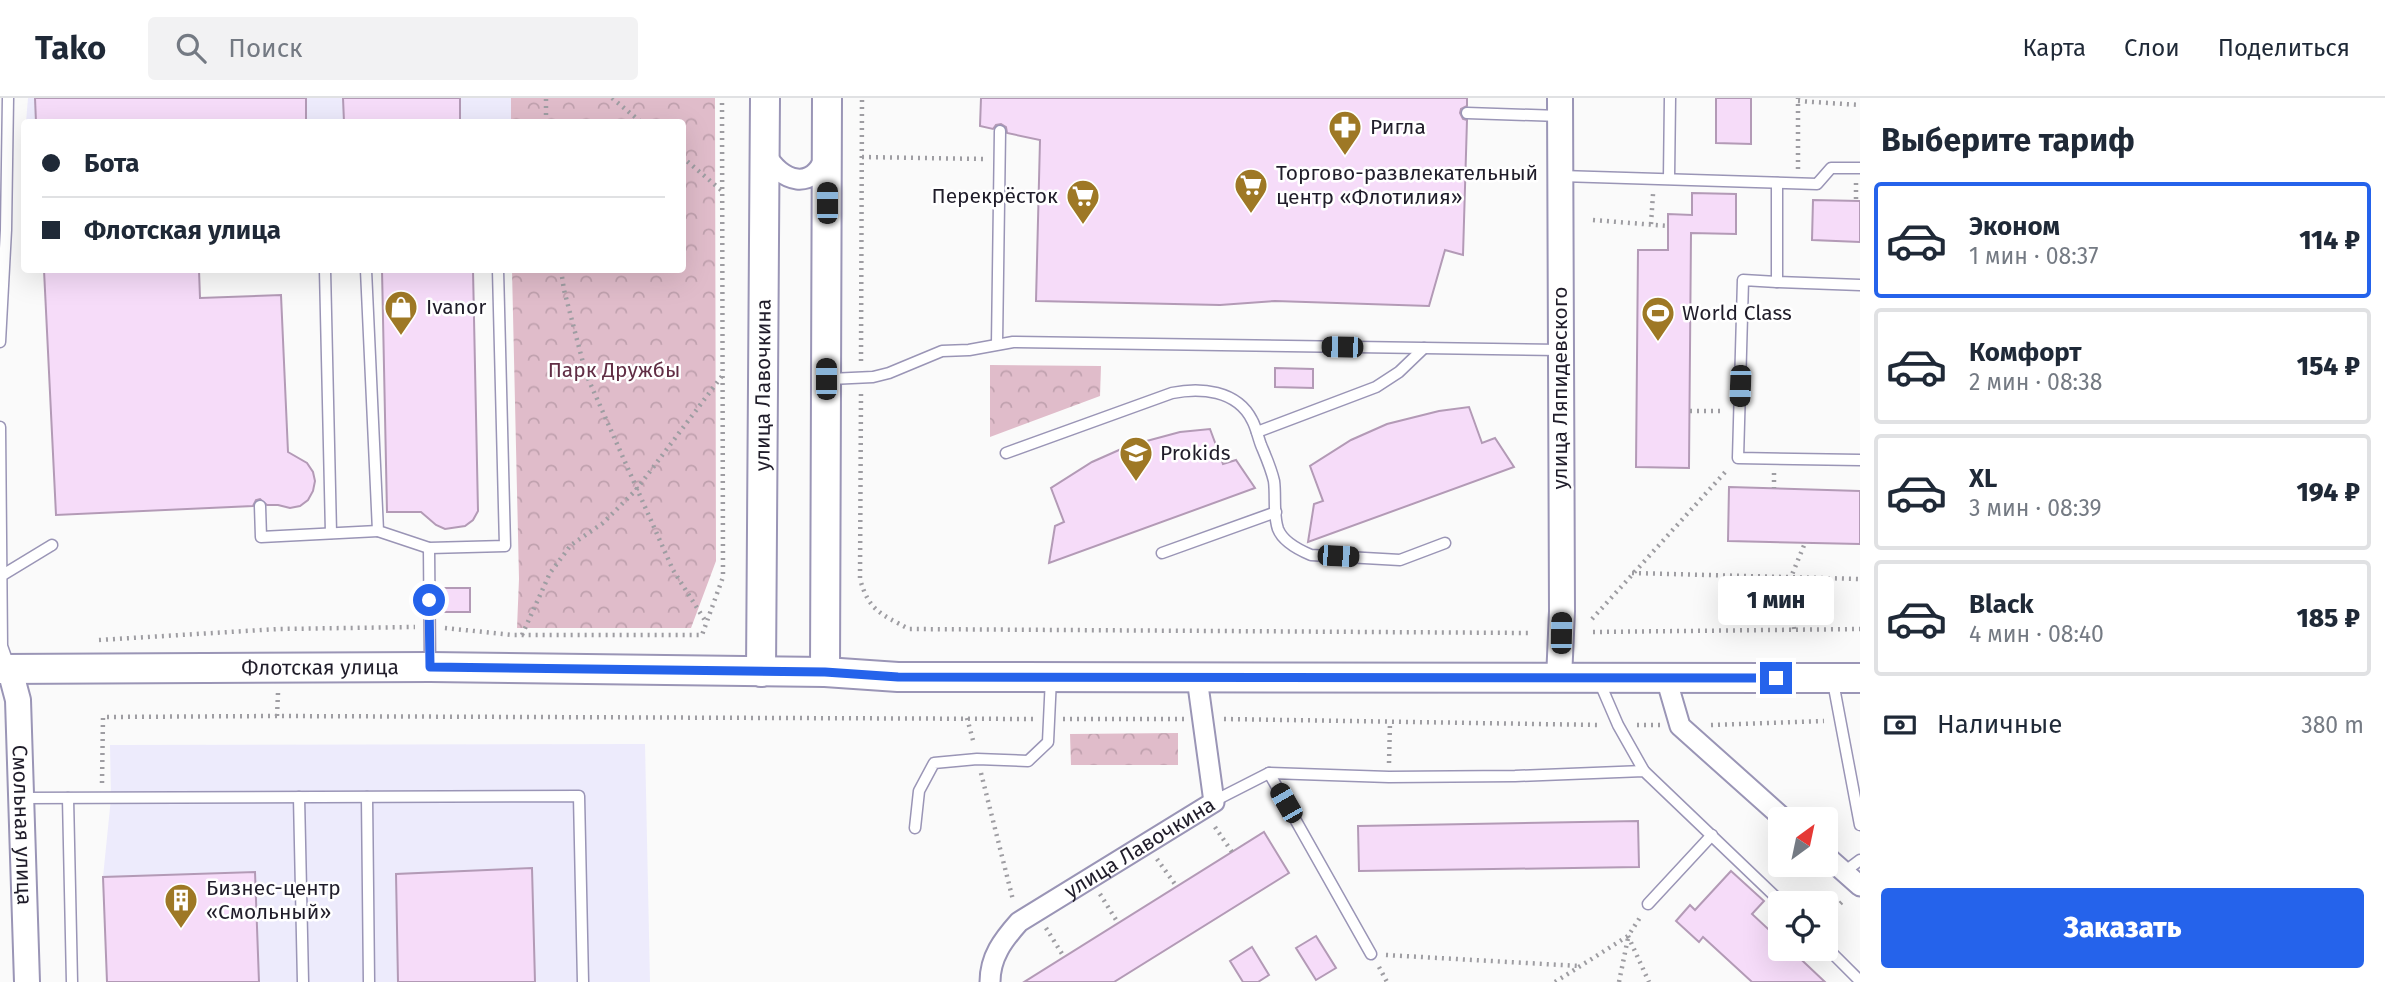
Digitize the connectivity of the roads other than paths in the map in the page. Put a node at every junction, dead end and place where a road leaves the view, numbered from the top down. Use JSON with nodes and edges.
{"nodes":[{"id":1,"x":8,"y":98,"type":"edge"},
{"id":2,"x":765,"y":98,"type":"edge"},
{"id":3,"x":827,"y":98,"type":"edge"},
{"id":4,"x":1670,"y":98,"type":"edge"},
{"id":5,"x":1560,"y":107,"type":"edge"},
{"id":6,"x":1467,"y":113,"type":"dead end"},
{"id":7,"x":1000,"y":131,"type":"dead end"},
{"id":8,"x":765,"y":153,"type":"junction"},
{"id":9,"x":827,"y":153,"type":"junction"},
{"id":10,"x":1860,"y":168,"type":"edge"},
{"id":11,"x":1560,"y":176,"type":"junction"},
{"id":12,"x":1669,"y":178,"type":"junction"},
{"id":13,"x":1777,"y":183,"type":"junction"},
{"id":14,"x":325,"y":273,"type":"edge"},
{"id":15,"x":366,"y":273,"type":"edge"},
{"id":16,"x":498,"y":273,"type":"edge"},
{"id":17,"x":1777,"y":282,"type":"junction"},
{"id":18,"x":1860,"y":285,"type":"edge"},
{"id":19,"x":0,"y":342,"type":"edge"},
{"id":20,"x":997,"y":344,"type":"junction"},
{"id":21,"x":1424,"y":348,"type":"junction"},
{"id":22,"x":1560,"y":350,"type":"junction"},
{"id":23,"x":826,"y":379,"type":"junction"},
{"id":24,"x":0,"y":427,"type":"edge"},
{"id":25,"x":1257,"y":432,"type":"junction"},
{"id":26,"x":1006,"y":453,"type":"dead end"},
{"id":27,"x":1860,"y":460,"type":"edge"},
{"id":28,"x":260,"y":506,"type":"dead end"},
{"id":29,"x":1276,"y":512,"type":"junction"},
{"id":30,"x":378,"y":531,"type":"junction"},
{"id":31,"x":331,"y":533,"type":"junction"},
{"id":32,"x":1445,"y":543,"type":"dead end"},
{"id":33,"x":52,"y":545,"type":"dead end"},
{"id":34,"x":429,"y":548,"type":"junction"},
{"id":35,"x":1161,"y":553,"type":"dead end"},
{"id":36,"x":1,"y":576,"type":"edge"},
{"id":37,"x":430,"y":667,"type":"junction"},
{"id":38,"x":5,"y":669,"type":"edge"},
{"id":39,"x":761,"y":672,"type":"junction"},
{"id":40,"x":825,"y":672,"type":"junction"},
{"id":41,"x":1051,"y":677,"type":"junction"},
{"id":42,"x":1197,"y":678,"type":"junction"},
{"id":43,"x":1666,"y":678,"type":"junction"},
{"id":44,"x":1832,"y":678,"type":"junction"},
{"id":45,"x":1860,"y":678,"type":"edge"},
{"id":46,"x":1559,"y":679,"type":"junction"},
{"id":47,"x":1598,"y":679,"type":"junction"},
{"id":48,"x":1644,"y":771,"type":"junction"},
{"id":49,"x":1269,"y":773,"type":"junction"},
{"id":50,"x":299,"y":797,"type":"junction"},
{"id":51,"x":367,"y":797,"type":"junction"},
{"id":52,"x":68,"y":798,"type":"junction"},
{"id":53,"x":21,"y":799,"type":"junction"},
{"id":54,"x":1214,"y":802,"type":"junction"},
{"id":55,"x":1771,"y":807,"type":"edge"},
{"id":56,"x":1860,"y":825,"type":"edge"},
{"id":57,"x":915,"y":828,"type":"dead end"},
{"id":58,"x":1712,"y":835,"type":"junction"},
{"id":59,"x":1852,"y":866,"type":"edge"},
{"id":60,"x":1860,"y":886,"type":"edge"},
{"id":61,"x":1770,"y":891,"type":"edge"},
{"id":62,"x":1648,"y":904,"type":"road end"},
{"id":63,"x":1371,"y":954,"type":"road end"},
{"id":64,"x":1838,"y":959,"type":"edge"},
{"id":65,"x":1860,"y":981,"type":"edge"},
{"id":66,"x":27,"y":982,"type":"edge"},
{"id":67,"x":72,"y":982,"type":"edge"},
{"id":68,"x":303,"y":982,"type":"edge"},
{"id":69,"x":369,"y":982,"type":"edge"},
{"id":70,"x":583,"y":982,"type":"edge"},
{"id":71,"x":990,"y":982,"type":"edge"}],
"edges":[{"from":1,"to":19,"type":"lane"},
{"from":2,"to":8,"type":"main road","name":"улица Лавочкина"},
{"from":3,"to":9,"type":"main road"},
{"from":4,"to":12,"type":"lane"},
{"from":5,"to":6,"type":"lane"},
{"from":5,"to":11,"type":"street","name":"улица Ляпидевского"},
{"from":7,"to":20,"type":"lane"},
{"from":8,"to":9,"type":"street"},
{"from":8,"to":39,"type":"main road","name":"улица Лавочкина"},
{"from":9,"to":23,"type":"main road"},
{"from":10,"to":13,"type":"lane"},
{"from":11,"to":12,"type":"lane"},
{"from":11,"to":22,"type":"street","name":"улица Ляпидевского"},
{"from":12,"to":13,"type":"lane"},
{"from":13,"to":17,"type":"lane"},
{"from":14,"to":31,"type":"lane"},
{"from":15,"to":30,"type":"lane"},
{"from":16,"to":34,"type":"lane"},
{"from":17,"to":18,"type":"lane"},
{"from":17,"to":27,"type":"lane"},
{"from":20,"to":21,"type":"lane"},
{"from":20,"to":23,"type":"lane"},
{"from":21,"to":22,"type":"lane"},
{"from":21,"to":25,"type":"lane"},
{"from":22,"to":46,"type":"street","name":"улица Ляпидевского"},
{"from":23,"to":40,"type":"main road"},
{"from":24,"to":36,"type":"lane"},
{"from":25,"to":26,"type":"lane"},
{"from":25,"to":29,"type":"lane"},
{"from":28,"to":31,"type":"lane"},
{"from":29,"to":32,"type":"lane"},
{"from":29,"to":35,"type":"lane"},
{"from":30,"to":31,"type":"lane"},
{"from":30,"to":34,"type":"lane"},
{"from":33,"to":36,"type":"lane"},
{"from":34,"to":37,"type":"lane"},
{"from":36,"to":38,"type":"lane"},
{"from":37,"to":38,"type":"main road","name":"Флотская улица"},
{"from":37,"to":39,"type":"main road","name":"Флотская улица"},
{"from":38,"to":53,"type":"street","name":"Смольная улица"},
{"from":39,"to":40,"type":"main road","name":"Флотская улица"},
{"from":40,"to":41,"type":"main road","name":"Флотская улица"},
{"from":41,"to":42,"type":"main road","name":"Флотская улица"},
{"from":41,"to":57,"type":"lane"},
{"from":42,"to":46,"type":"main road","name":"Флотская улица"},
{"from":42,"to":54,"type":"street","name":"улица Лавочкина"},
{"from":43,"to":44,"type":"main road","name":"Флотская улица"},
{"from":43,"to":47,"type":"main road","name":"Флотская улица"},
{"from":43,"to":55,"type":"street"},
{"from":44,"to":45,"type":"main road","name":"Флотская улица"},
{"from":44,"to":56,"type":"lane"},
{"from":46,"to":47,"type":"main road","name":"Флотская улица"},
{"from":47,"to":48,"type":"lane"},
{"from":48,"to":49,"type":"lane"},
{"from":48,"to":58,"type":"lane"},
{"from":49,"to":54,"type":"lane"},
{"from":49,"to":63,"type":"lane"},
{"from":50,"to":51,"type":"lane"},
{"from":50,"to":52,"type":"lane"},
{"from":50,"to":68,"type":"lane"},
{"from":51,"to":69,"type":"lane"},
{"from":51,"to":70,"type":"lane"},
{"from":52,"to":53,"type":"lane"},
{"from":52,"to":67,"type":"lane"},
{"from":53,"to":66,"type":"street","name":"Смольная улица"},
{"from":54,"to":71,"type":"street","name":"улица Лавочкина"},
{"from":58,"to":61,"type":"lane"},
{"from":58,"to":62,"type":"lane"},
{"from":59,"to":60,"type":"street"},
{"from":64,"to":65,"type":"lane"}]}
